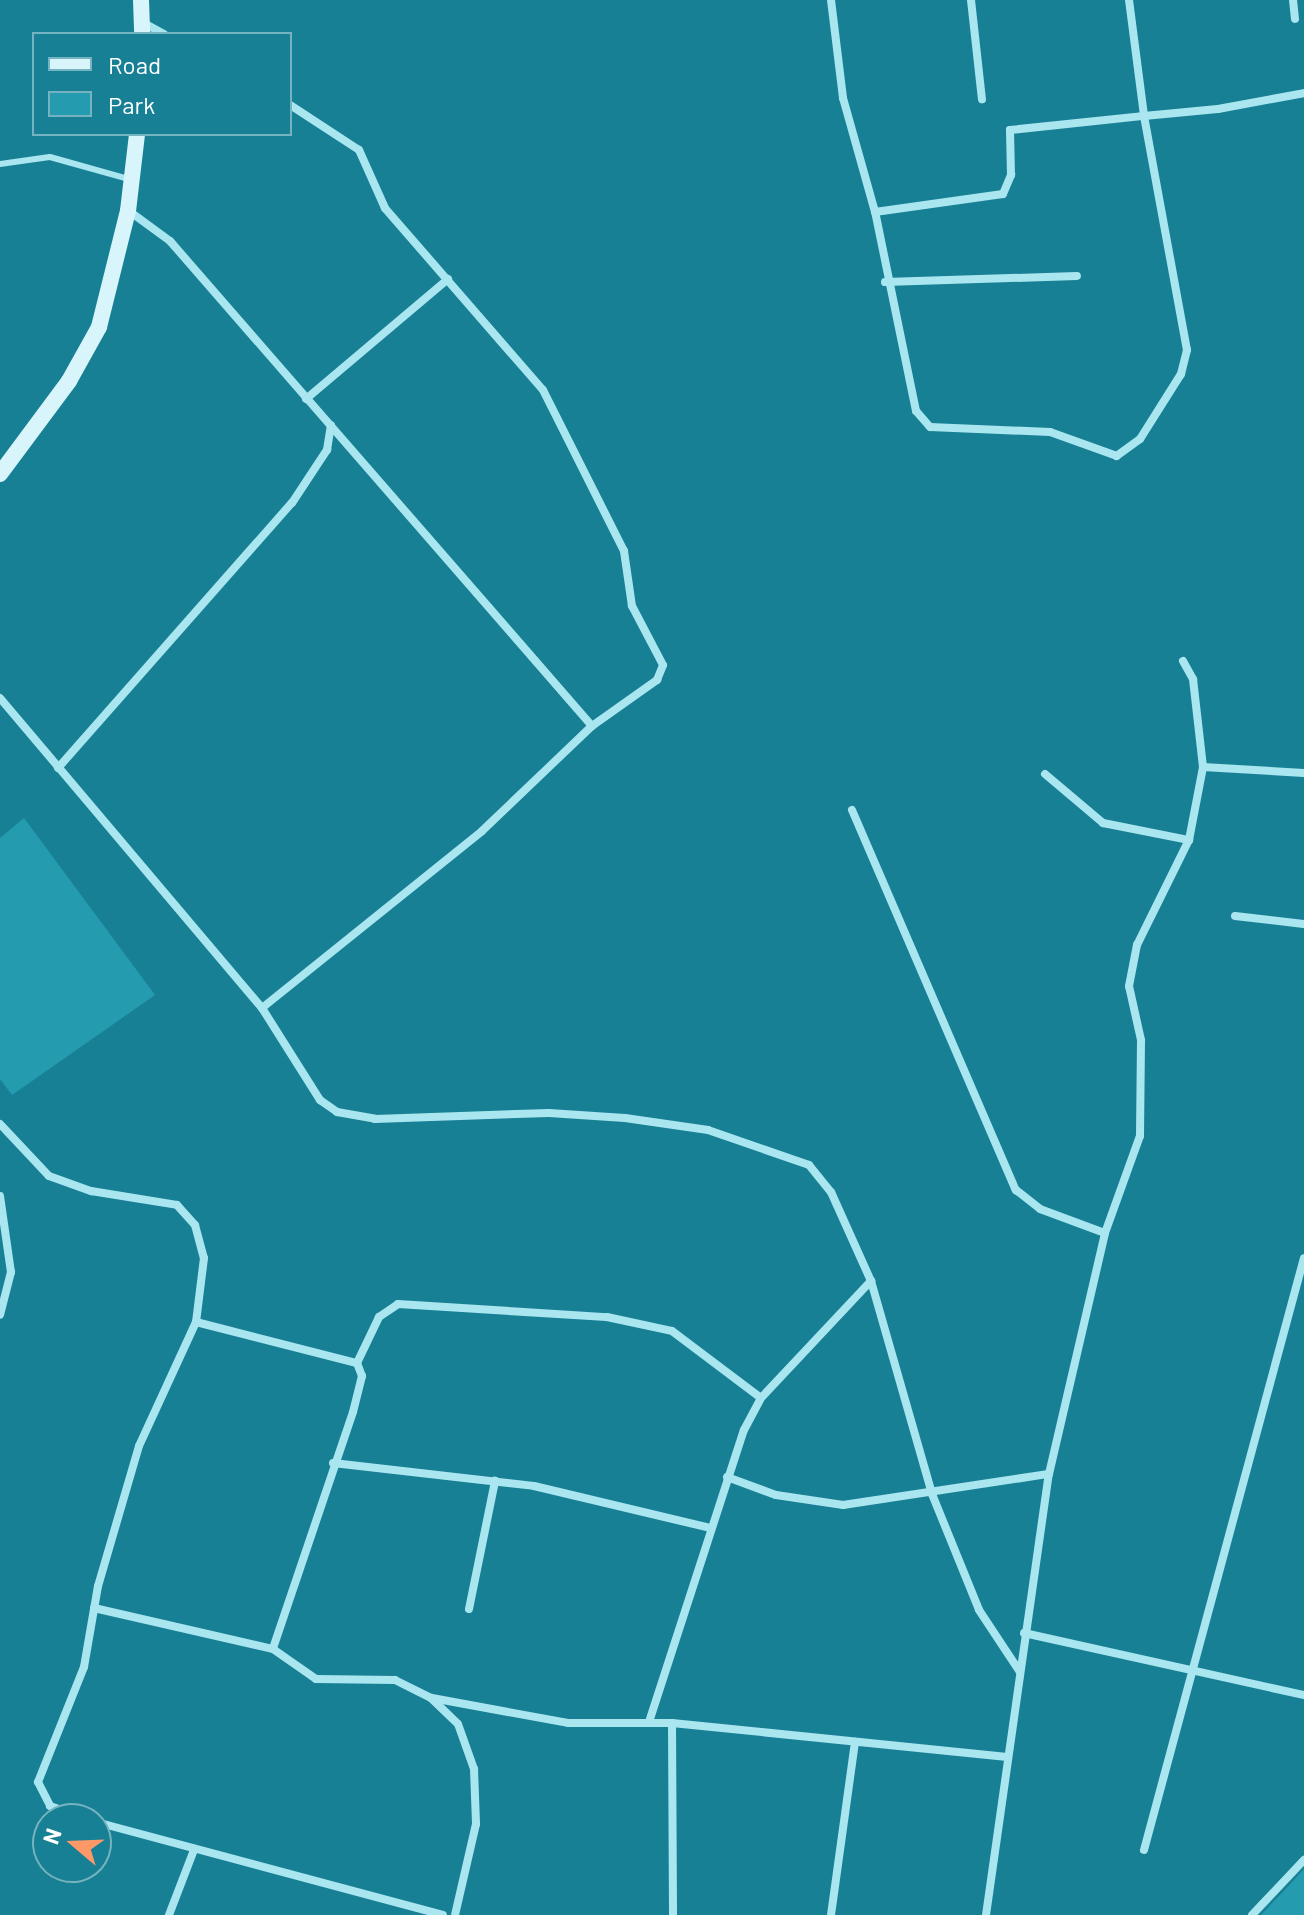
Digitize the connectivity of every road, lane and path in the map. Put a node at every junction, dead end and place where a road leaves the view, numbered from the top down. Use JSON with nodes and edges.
{"nodes":[{"id":1,"x":141,"y":0,"type":"edge"},
{"id":2,"x":831,"y":0,"type":"edge"},
{"id":3,"x":971,"y":0,"type":"edge"},
{"id":4,"x":1129,"y":0,"type":"edge"},
{"id":5,"x":1293,"y":0,"type":"edge"},
{"id":6,"x":1295,"y":19,"type":"dead end"},
{"id":7,"x":142,"y":28,"type":"edge"},
{"id":8,"x":1304,"y":93,"type":"edge"},
{"id":9,"x":982,"y":99,"type":"dead end"},
{"id":10,"x":292,"y":106,"type":"edge"},
{"id":11,"x":1144,"y":116,"type":"junction"},
{"id":12,"x":137,"y":136,"type":"edge"},
{"id":13,"x":0,"y":164,"type":"edge"},
{"id":14,"x":133,"y":181,"type":"junction"},
{"id":15,"x":128,"y":211,"type":"junction"},
{"id":16,"x":875,"y":212,"type":"junction"},
{"id":17,"x":1077,"y":276,"type":"dead end"},
{"id":18,"x":448,"y":279,"type":"junction"},
{"id":19,"x":885,"y":282,"type":"junction"},
{"id":20,"x":306,"y":399,"type":"junction"},
{"id":21,"x":331,"y":425,"type":"junction"},
{"id":22,"x":0,"y":474,"type":"edge"},
{"id":23,"x":1183,"y":661,"type":"dead end"},
{"id":24,"x":0,"y":698,"type":"edge"},
{"id":25,"x":592,"y":726,"type":"junction"},
{"id":26,"x":1203,"y":767,"type":"junction"},
{"id":27,"x":58,"y":768,"type":"junction"},
{"id":28,"x":1304,"y":773,"type":"edge"},
{"id":29,"x":1045,"y":774,"type":"dead end"},
{"id":30,"x":852,"y":810,"type":"dead end"},
{"id":31,"x":1189,"y":840,"type":"junction"},
{"id":32,"x":1235,"y":916,"type":"dead end"},
{"id":33,"x":1304,"y":924,"type":"edge"},
{"id":34,"x":262,"y":1008,"type":"junction"},
{"id":35,"x":0,"y":1124,"type":"edge"},
{"id":36,"x":0,"y":1196,"type":"edge"},
{"id":37,"x":1105,"y":1233,"type":"junction"},
{"id":38,"x":1304,"y":1258,"type":"edge"},
{"id":39,"x":871,"y":1281,"type":"junction"},
{"id":40,"x":0,"y":1315,"type":"edge"},
{"id":41,"x":196,"y":1322,"type":"junction"},
{"id":42,"x":357,"y":1363,"type":"junction"},
{"id":43,"x":761,"y":1398,"type":"junction"},
{"id":44,"x":333,"y":1463,"type":"junction"},
{"id":45,"x":1049,"y":1474,"type":"junction"},
{"id":46,"x":727,"y":1477,"type":"junction"},
{"id":47,"x":495,"y":1481,"type":"junction"},
{"id":48,"x":932,"y":1494,"type":"junction"},
{"id":49,"x":710,"y":1528,"type":"junction"},
{"id":50,"x":94,"y":1608,"type":"junction"},
{"id":51,"x":469,"y":1609,"type":"dead end"},
{"id":52,"x":1024,"y":1633,"type":"junction"},
{"id":53,"x":273,"y":1649,"type":"junction"},
{"id":54,"x":1192,"y":1670,"type":"junction"},
{"id":55,"x":1020,"y":1672,"type":"junction"},
{"id":56,"x":1304,"y":1695,"type":"edge"},
{"id":57,"x":431,"y":1698,"type":"junction"},
{"id":58,"x":649,"y":1722,"type":"junction"},
{"id":59,"x":672,"y":1723,"type":"junction"},
{"id":60,"x":855,"y":1742,"type":"junction"},
{"id":61,"x":1007,"y":1757,"type":"junction"},
{"id":62,"x":48,"y":1803,"type":"edge"},
{"id":63,"x":112,"y":1827,"type":"edge"},
{"id":64,"x":194,"y":1850,"type":"junction"},
{"id":65,"x":1144,"y":1850,"type":"dead end"},
{"id":66,"x":1304,"y":1860,"type":"edge"},
{"id":67,"x":169,"y":1915,"type":"edge"},
{"id":68,"x":443,"y":1915,"type":"edge"},
{"id":69,"x":455,"y":1915,"type":"edge"},
{"id":70,"x":673,"y":1915,"type":"edge"},
{"id":71,"x":831,"y":1915,"type":"edge"},
{"id":72,"x":986,"y":1915,"type":"edge"},
{"id":73,"x":1252,"y":1915,"type":"edge"}],
"edges":[{"from":1,"to":7,"type":"street"},
{"from":2,"to":16,"type":"street"},
{"from":3,"to":9,"type":"street"},
{"from":4,"to":11,"type":"street"},
{"from":5,"to":6,"type":"street"},
{"from":8,"to":11,"type":"street"},
{"from":10,"to":18,"type":"street"},
{"from":11,"to":16,"type":"street"},
{"from":11,"to":19,"type":"street"},
{"from":12,"to":14,"type":"street"},
{"from":13,"to":14,"type":"lane"},
{"from":14,"to":15,"type":"street"},
{"from":15,"to":20,"type":"street"},
{"from":15,"to":22,"type":"street"},
{"from":16,"to":19,"type":"street"},
{"from":17,"to":19,"type":"street"},
{"from":18,"to":20,"type":"street"},
{"from":18,"to":25,"type":"street"},
{"from":20,"to":21,"type":"street"},
{"from":21,"to":25,"type":"street"},
{"from":21,"to":27,"type":"street"},
{"from":23,"to":26,"type":"street"},
{"from":24,"to":27,"type":"street"},
{"from":25,"to":34,"type":"street"},
{"from":26,"to":28,"type":"street"},
{"from":26,"to":31,"type":"street"},
{"from":27,"to":34,"type":"street"},
{"from":29,"to":31,"type":"street"},
{"from":30,"to":37,"type":"street"},
{"from":31,"to":37,"type":"street"},
{"from":32,"to":33,"type":"street"},
{"from":34,"to":39,"type":"street"},
{"from":35,"to":41,"type":"street"},
{"from":36,"to":40,"type":"street"},
{"from":37,"to":45,"type":"street"},
{"from":38,"to":54,"type":"street"},
{"from":39,"to":43,"type":"street"},
{"from":39,"to":48,"type":"street"},
{"from":41,"to":42,"type":"street"},
{"from":41,"to":50,"type":"street"},
{"from":42,"to":43,"type":"street"},
{"from":42,"to":44,"type":"street"},
{"from":43,"to":46,"type":"street"},
{"from":44,"to":47,"type":"street"},
{"from":44,"to":53,"type":"street"},
{"from":45,"to":48,"type":"street"},
{"from":45,"to":52,"type":"street"},
{"from":46,"to":48,"type":"street"},
{"from":46,"to":49,"type":"street"},
{"from":47,"to":49,"type":"street"},
{"from":47,"to":51,"type":"street"},
{"from":48,"to":55,"type":"street"},
{"from":49,"to":58,"type":"street"},
{"from":50,"to":53,"type":"street"},
{"from":50,"to":62,"type":"street"},
{"from":52,"to":54,"type":"street"},
{"from":52,"to":55,"type":"street"},
{"from":53,"to":57,"type":"street"},
{"from":54,"to":56,"type":"street"},
{"from":54,"to":65,"type":"street"},
{"from":55,"to":61,"type":"street"},
{"from":57,"to":58,"type":"street"},
{"from":57,"to":69,"type":"street"},
{"from":58,"to":59,"type":"street"},
{"from":59,"to":60,"type":"street"},
{"from":59,"to":70,"type":"street"},
{"from":60,"to":61,"type":"street"},
{"from":60,"to":71,"type":"street"},
{"from":61,"to":72,"type":"street"},
{"from":63,"to":64,"type":"street"},
{"from":64,"to":67,"type":"street"},
{"from":64,"to":68,"type":"street"},
{"from":66,"to":73,"type":"street"}]}
